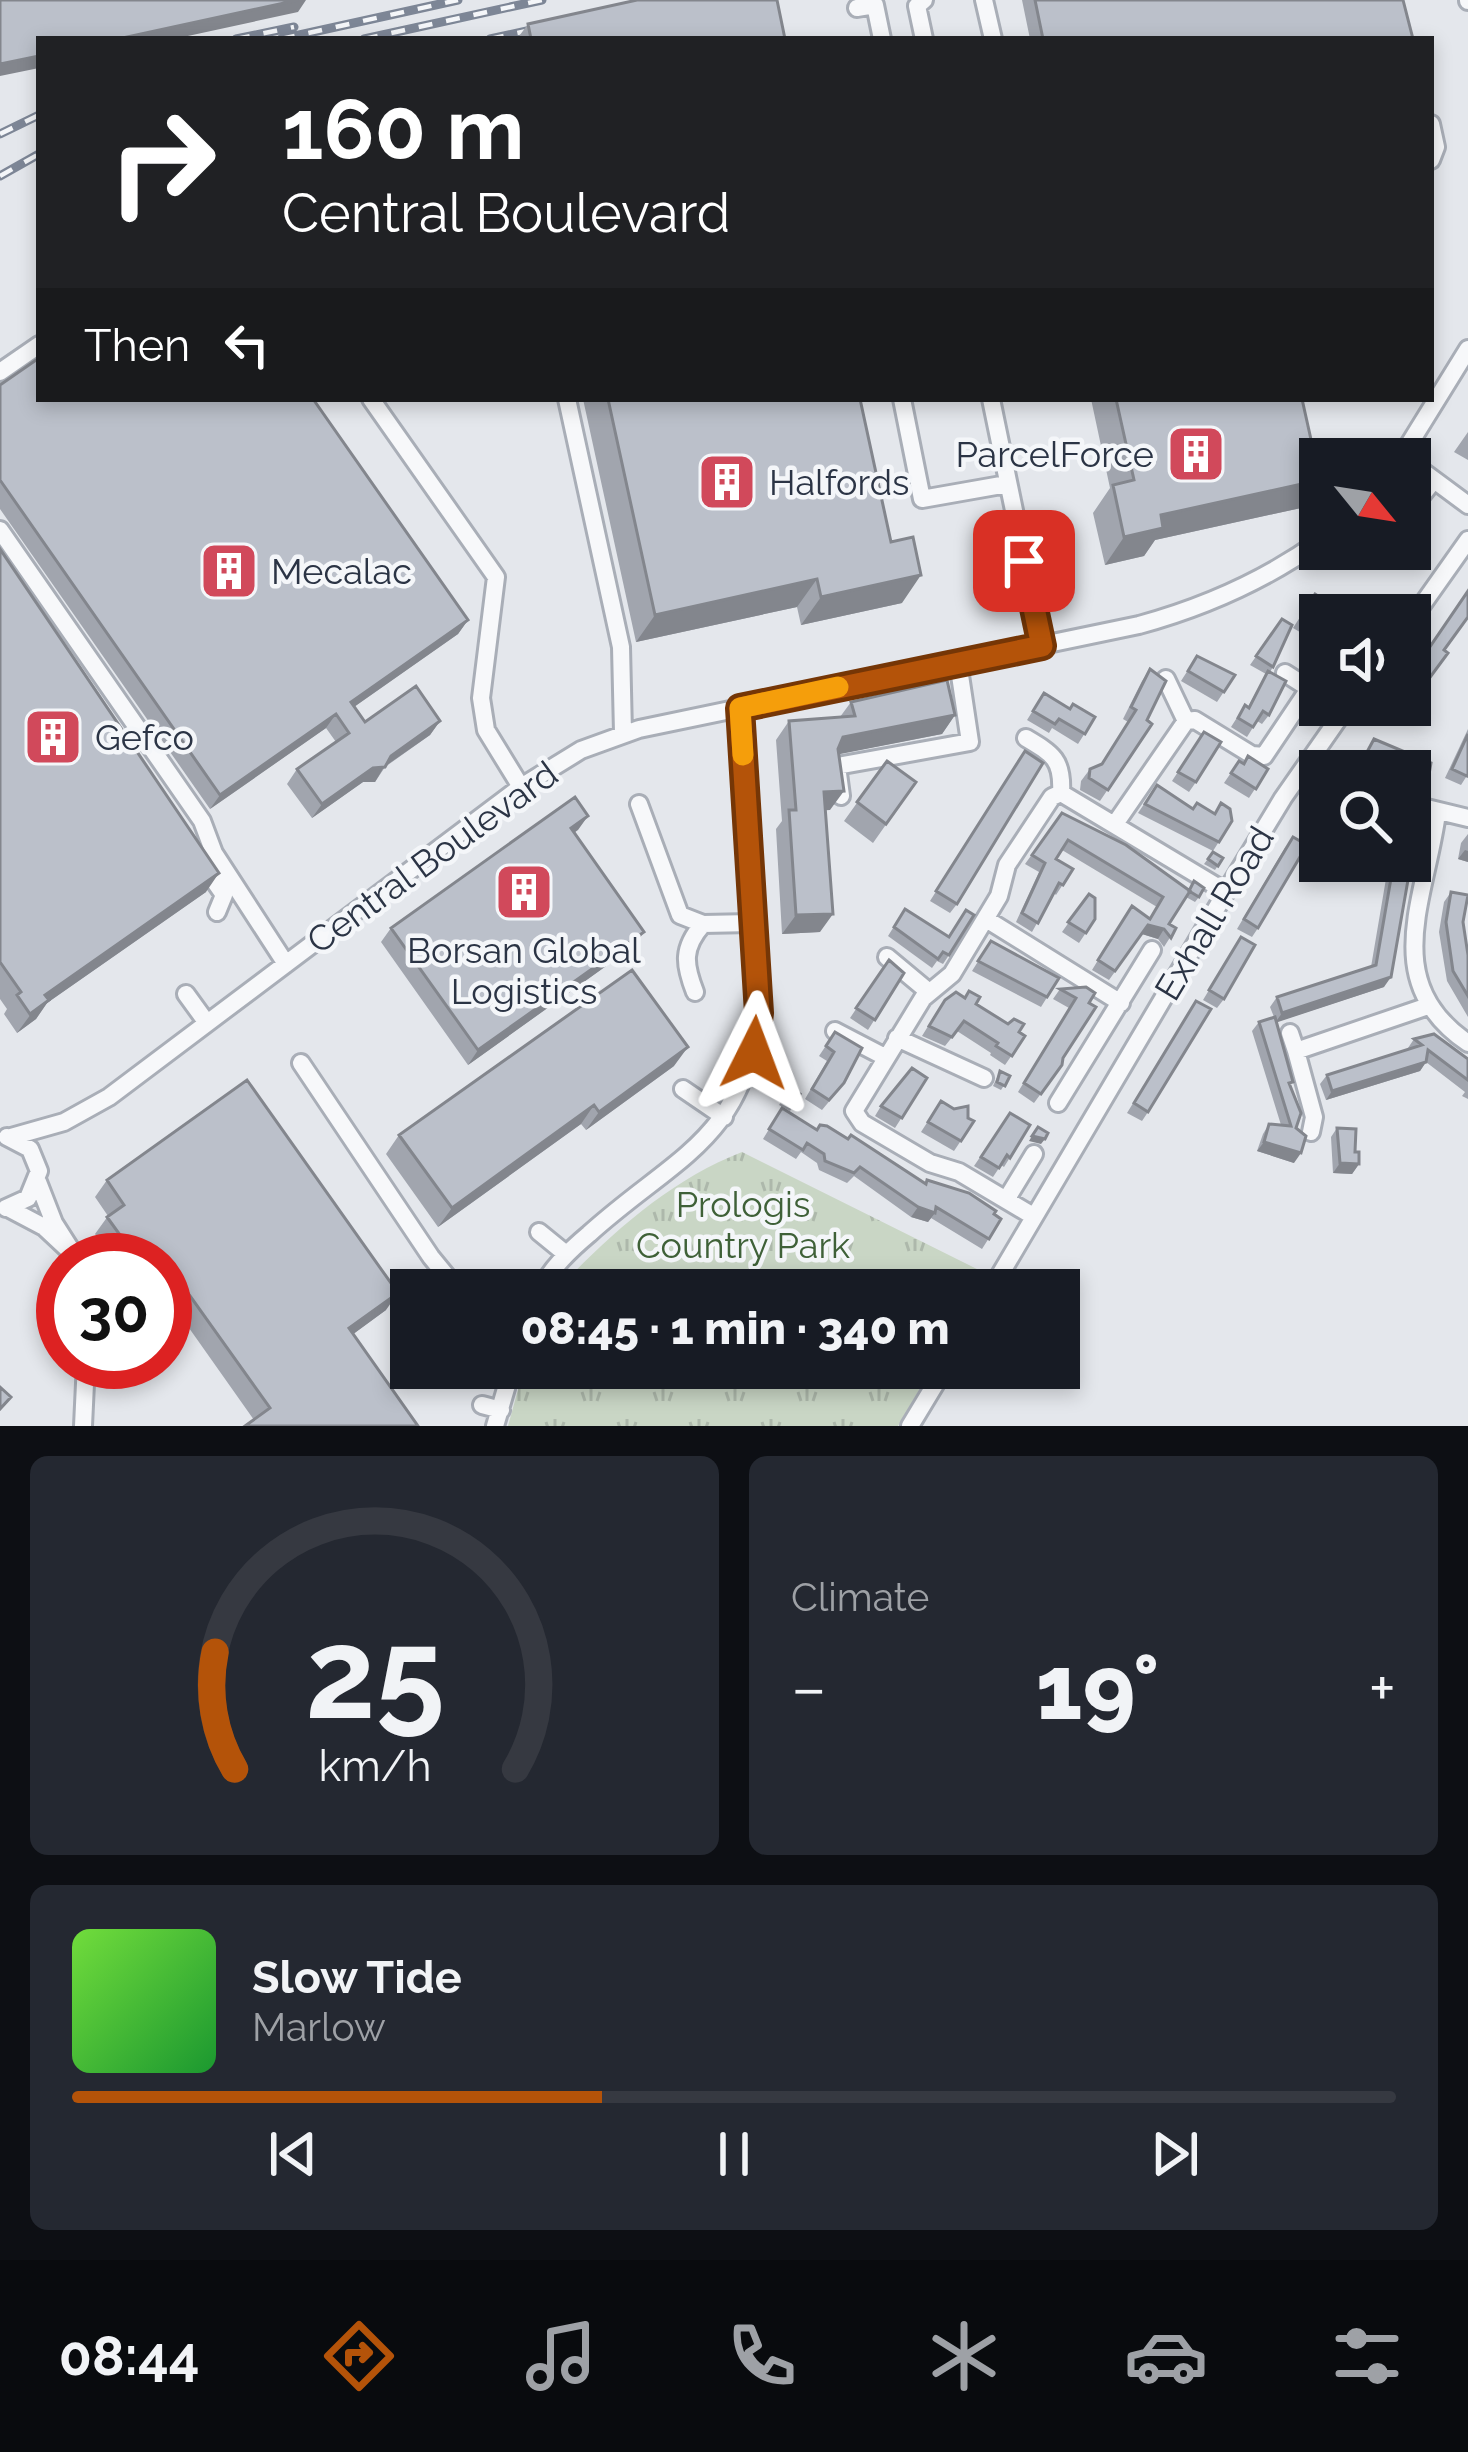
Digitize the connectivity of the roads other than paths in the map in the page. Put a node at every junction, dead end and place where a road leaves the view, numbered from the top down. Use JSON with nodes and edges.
{"nodes":[{"id":1,"x":924,"y":0,"type":"edge"},
{"id":2,"x":985,"y":0,"type":"edge"},
{"id":3,"x":857,"y":8,"type":"dead end"},
{"id":4,"x":881,"y":36,"type":"edge"},
{"id":5,"x":923,"y":36,"type":"edge"},
{"id":6,"x":992,"y":36,"type":"edge"},
{"id":7,"x":36,"y":347,"type":"edge"},
{"id":8,"x":1468,"y":349,"type":"edge"},
{"id":9,"x":0,"y":372,"type":"edge"},
{"id":10,"x":373,"y":402,"type":"edge"},
{"id":11,"x":568,"y":402,"type":"edge"},
{"id":12,"x":903,"y":402,"type":"edge"},
{"id":13,"x":992,"y":402,"type":"edge"},
{"id":14,"x":1416,"y":438,"type":"edge"},
{"id":15,"x":1431,"y":479,"type":"edge"},
{"id":16,"x":1434,"y":481,"type":"junction"},
{"id":17,"x":1007,"y":484,"type":"junction"},
{"id":18,"x":1431,"y":485,"type":"edge"},
{"id":19,"x":1468,"y":505,"type":"edge"},
{"id":20,"x":1037,"y":512,"type":"dead end"},
{"id":21,"x":1016,"y":518,"type":"junction"},
{"id":22,"x":0,"y":530,"type":"edge"},
{"id":23,"x":1468,"y":541,"type":"edge"},
{"id":24,"x":1299,"y":554,"type":"edge"},
{"id":25,"x":1024,"y":561,"type":"junction"},
{"id":26,"x":1001,"y":566,"type":"dead end"},
{"id":27,"x":1430,"y":594,"type":"edge"},
{"id":28,"x":1042,"y":646,"type":"junction"},
{"id":29,"x":958,"y":662,"type":"junction"},
{"id":30,"x":1285,"y":673,"type":"dead end"},
{"id":31,"x":1299,"y":677,"type":"edge"},
{"id":32,"x":1166,"y":679,"type":"edge"},
{"id":33,"x":1299,"y":705,"type":"edge"},
{"id":34,"x":740,"y":708,"type":"junction"},
{"id":35,"x":1186,"y":721,"type":"junction"},
{"id":36,"x":623,"y":733,"type":"junction"},
{"id":37,"x":1026,"y":738,"type":"dead end"},
{"id":38,"x":1299,"y":777,"type":"edge"},
{"id":39,"x":521,"y":787,"type":"junction"},
{"id":40,"x":1060,"y":793,"type":"junction"},
{"id":41,"x":841,"y":796,"type":"edge"},
{"id":42,"x":639,"y":804,"type":"dead end"},
{"id":43,"x":1431,"y":811,"type":"edge"},
{"id":44,"x":1437,"y":813,"type":"junction"},
{"id":45,"x":1468,"y":818,"type":"edge"},
{"id":46,"x":1114,"y":824,"type":"junction"},
{"id":47,"x":184,"y":837,"type":"edge"},
{"id":48,"x":1226,"y":892,"type":"junction"},
{"id":49,"x":218,"y":912,"type":"dead end"},
{"id":50,"x":986,"y":919,"type":"junction"},
{"id":51,"x":752,"y":923,"type":"junction"},
{"id":52,"x":703,"y":924,"type":"junction"},
{"id":53,"x":1152,"y":950,"type":"dead end"},
{"id":54,"x":887,"y":957,"type":"edge"},
{"id":55,"x":286,"y":964,"type":"junction"},
{"id":56,"x":695,"y":992,"type":"dead end"},
{"id":57,"x":929,"y":992,"type":"junction"},
{"id":58,"x":186,"y":994,"type":"dead end"},
{"id":59,"x":1120,"y":1003,"type":"junction"},
{"id":60,"x":1428,"y":1006,"type":"junction"},
{"id":61,"x":207,"y":1023,"type":"junction"},
{"id":62,"x":835,"y":1031,"type":"edge"},
{"id":63,"x":897,"y":1038,"type":"junction"},
{"id":64,"x":1468,"y":1043,"type":"edge"},
{"id":65,"x":885,"y":1057,"type":"junction"},
{"id":66,"x":301,"y":1063,"type":"dead end"},
{"id":67,"x":984,"y":1078,"type":"dead end"},
{"id":68,"x":683,"y":1089,"type":"dead end"},
{"id":69,"x":1058,"y":1103,"type":"dead end"},
{"id":70,"x":724,"y":1117,"type":"junction"},
{"id":71,"x":64,"y":1122,"type":"junction"},
{"id":72,"x":1311,"y":1132,"type":"dead end"},
{"id":73,"x":6,"y":1137,"type":"edge"},
{"id":74,"x":1034,"y":1154,"type":"dead end"},
{"id":75,"x":38,"y":1174,"type":"junction"},
{"id":76,"x":1006,"y":1200,"type":"junction"},
{"id":77,"x":3,"y":1208,"type":"edge"},
{"id":78,"x":1033,"y":1216,"type":"junction"},
{"id":79,"x":539,"y":1232,"type":"dead end"},
{"id":80,"x":50,"y":1233,"type":"edge"},
{"id":81,"x":60,"y":1233,"type":"edge"},
{"id":82,"x":566,"y":1254,"type":"junction"},
{"id":83,"x":441,"y":1269,"type":"edge"},
{"id":84,"x":555,"y":1269,"type":"edge"},
{"id":85,"x":1004,"y":1269,"type":"edge"},
{"id":86,"x":85,"y":1389,"type":"edge"},
{"id":87,"x":506,"y":1389,"type":"edge"},
{"id":88,"x":932,"y":1389,"type":"edge"},
{"id":89,"x":482,"y":1405,"type":"dead end"},
{"id":90,"x":498,"y":1418,"type":"edge"},
{"id":91,"x":83,"y":1426,"type":"edge"},
{"id":92,"x":910,"y":1426,"type":"edge"}],
"edges":[{"from":1,"to":5,"type":"street"},
{"from":2,"to":6,"type":"street"},
{"from":3,"to":4,"type":"street"},
{"from":7,"to":9,"type":"street"},
{"from":8,"to":14,"type":"street"},
{"from":10,"to":39,"type":"street"},
{"from":11,"to":36,"type":"street"},
{"from":12,"to":17,"type":"street"},
{"from":13,"to":17,"type":"street"},
{"from":15,"to":16,"type":"street"},
{"from":16,"to":18,"type":"street"},
{"from":16,"to":19,"type":"street"},
{"from":17,"to":21,"type":"street"},
{"from":20,"to":21,"type":"street"},
{"from":21,"to":25,"type":"street"},
{"from":22,"to":55,"type":"street"},
{"from":23,"to":27,"type":"street"},
{"from":24,"to":28,"type":"street","name":"Central Boulevard"},
{"from":25,"to":26,"type":"street"},
{"from":25,"to":28,"type":"street"},
{"from":28,"to":29,"type":"street","name":"Central Boulevard"},
{"from":29,"to":34,"type":"street","name":"Central Boulevard"},
{"from":29,"to":41,"type":"street"},
{"from":30,"to":31,"type":"street"},
{"from":32,"to":35,"type":"street"},
{"from":33,"to":35,"type":"street"},
{"from":34,"to":36,"type":"street","name":"Central Boulevard"},
{"from":34,"to":51,"type":"street"},
{"from":35,"to":46,"type":"street"},
{"from":36,"to":39,"type":"street","name":"Central Boulevard"},
{"from":37,"to":40,"type":"street"},
{"from":38,"to":48,"type":"street","name":"Exhall Road"},
{"from":39,"to":55,"type":"street","name":"Central Boulevard"},
{"from":40,"to":46,"type":"street"},
{"from":40,"to":50,"type":"street"},
{"from":42,"to":52,"type":"street"},
{"from":43,"to":44,"type":"street"},
{"from":44,"to":45,"type":"street"},
{"from":44,"to":60,"type":"street"},
{"from":46,"to":48,"type":"street"},
{"from":47,"to":49,"type":"street"},
{"from":48,"to":78,"type":"street","name":"Exhall Road"},
{"from":50,"to":57,"type":"street"},
{"from":50,"to":59,"type":"street"},
{"from":51,"to":52,"type":"street"},
{"from":51,"to":70,"type":"street"},
{"from":52,"to":56,"type":"street"},
{"from":53,"to":59,"type":"street"},
{"from":54,"to":57,"type":"street"},
{"from":55,"to":61,"type":"street","name":"Central Boulevard"},
{"from":57,"to":63,"type":"street"},
{"from":58,"to":61,"type":"street"},
{"from":59,"to":69,"type":"street"},
{"from":60,"to":64,"type":"street"},
{"from":60,"to":72,"type":"street"},
{"from":61,"to":71,"type":"street","name":"Central Boulevard"},
{"from":62,"to":65,"type":"street"},
{"from":63,"to":65,"type":"street"},
{"from":63,"to":67,"type":"street"},
{"from":65,"to":76,"type":"street"},
{"from":66,"to":83,"type":"street"},
{"from":68,"to":70,"type":"street"},
{"from":70,"to":82,"type":"street"},
{"from":71,"to":73,"type":"street","name":"Central Boulevard"},
{"from":71,"to":75,"type":"street","name":"Central Boulevard"},
{"from":73,"to":75,"type":"street"},
{"from":74,"to":76,"type":"street"},
{"from":75,"to":77,"type":"street","name":"Central Boulevard"},
{"from":75,"to":81,"type":"street"},
{"from":76,"to":78,"type":"street"},
{"from":77,"to":80,"type":"street"},
{"from":78,"to":85,"type":"street","name":"Exhall Road"},
{"from":79,"to":82,"type":"street"},
{"from":82,"to":84,"type":"street"},
{"from":86,"to":91,"type":"street"},
{"from":87,"to":90,"type":"street"},
{"from":88,"to":92,"type":"street"},
{"from":89,"to":90,"type":"street"}]}
